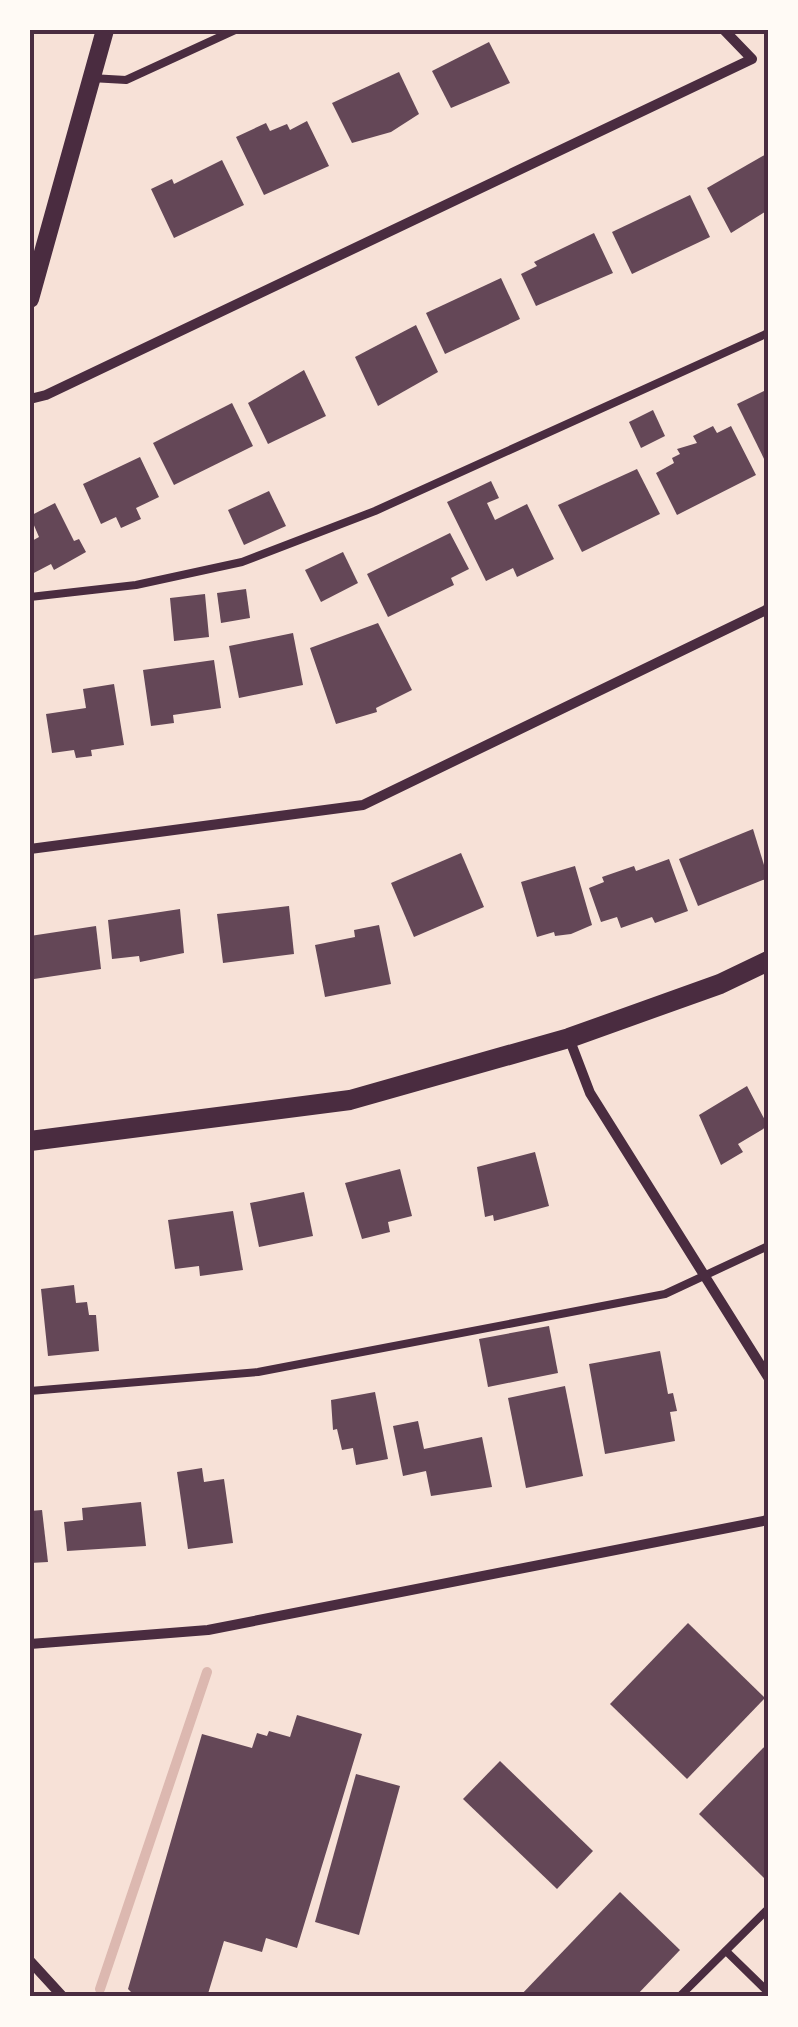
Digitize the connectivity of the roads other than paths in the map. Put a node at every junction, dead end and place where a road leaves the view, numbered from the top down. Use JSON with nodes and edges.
{"nodes":[{"id":1,"x":105,"y":30,"type":"edge"},
{"id":2,"x":235,"y":30,"type":"edge"},
{"id":3,"x":724,"y":30,"type":"edge"},
{"id":4,"x":91,"y":78,"type":"junction"},
{"id":5,"x":30,"y":299,"type":"edge"},
{"id":6,"x":768,"y":334,"type":"edge"},
{"id":7,"x":30,"y":398,"type":"edge"},
{"id":8,"x":30,"y":597,"type":"edge"},
{"id":9,"x":768,"y":609,"type":"edge"},
{"id":10,"x":30,"y":849,"type":"edge"},
{"id":11,"x":768,"y":962,"type":"edge"},
{"id":12,"x":569,"y":1038,"type":"junction"},
{"id":13,"x":30,"y":1141,"type":"edge"},
{"id":14,"x":768,"y":1246,"type":"edge"},
{"id":15,"x":708,"y":1275,"type":"junction"},
{"id":16,"x":768,"y":1377,"type":"edge"},
{"id":17,"x":30,"y":1391,"type":"edge"},
{"id":18,"x":768,"y":1520,"type":"edge"},
{"id":19,"x":30,"y":1644,"type":"edge"},
{"id":20,"x":768,"y":1910,"type":"edge"},
{"id":21,"x":726,"y":1951,"type":"junction"},
{"id":22,"x":30,"y":1961,"type":"edge"},
{"id":23,"x":768,"y":1992,"type":"edge"},
{"id":24,"x":63,"y":1997,"type":"edge"},
{"id":25,"x":680,"y":1997,"type":"edge"}],
"edges":[{"from":1,"to":4,"type":"street"},
{"from":2,"to":4,"type":"lane"},
{"from":3,"to":7,"type":"street"},
{"from":4,"to":5,"type":"street"},
{"from":6,"to":8,"type":"lane"},
{"from":9,"to":10,"type":"street"},
{"from":11,"to":12,"type":"main road"},
{"from":12,"to":13,"type":"main road"},
{"from":12,"to":15,"type":"street"},
{"from":14,"to":15,"type":"lane"},
{"from":15,"to":16,"type":"street"},
{"from":15,"to":17,"type":"lane"},
{"from":18,"to":19,"type":"street"},
{"from":20,"to":21,"type":"lane"},
{"from":21,"to":23,"type":"lane"},
{"from":21,"to":25,"type":"lane"},
{"from":22,"to":24,"type":"street"}]}
